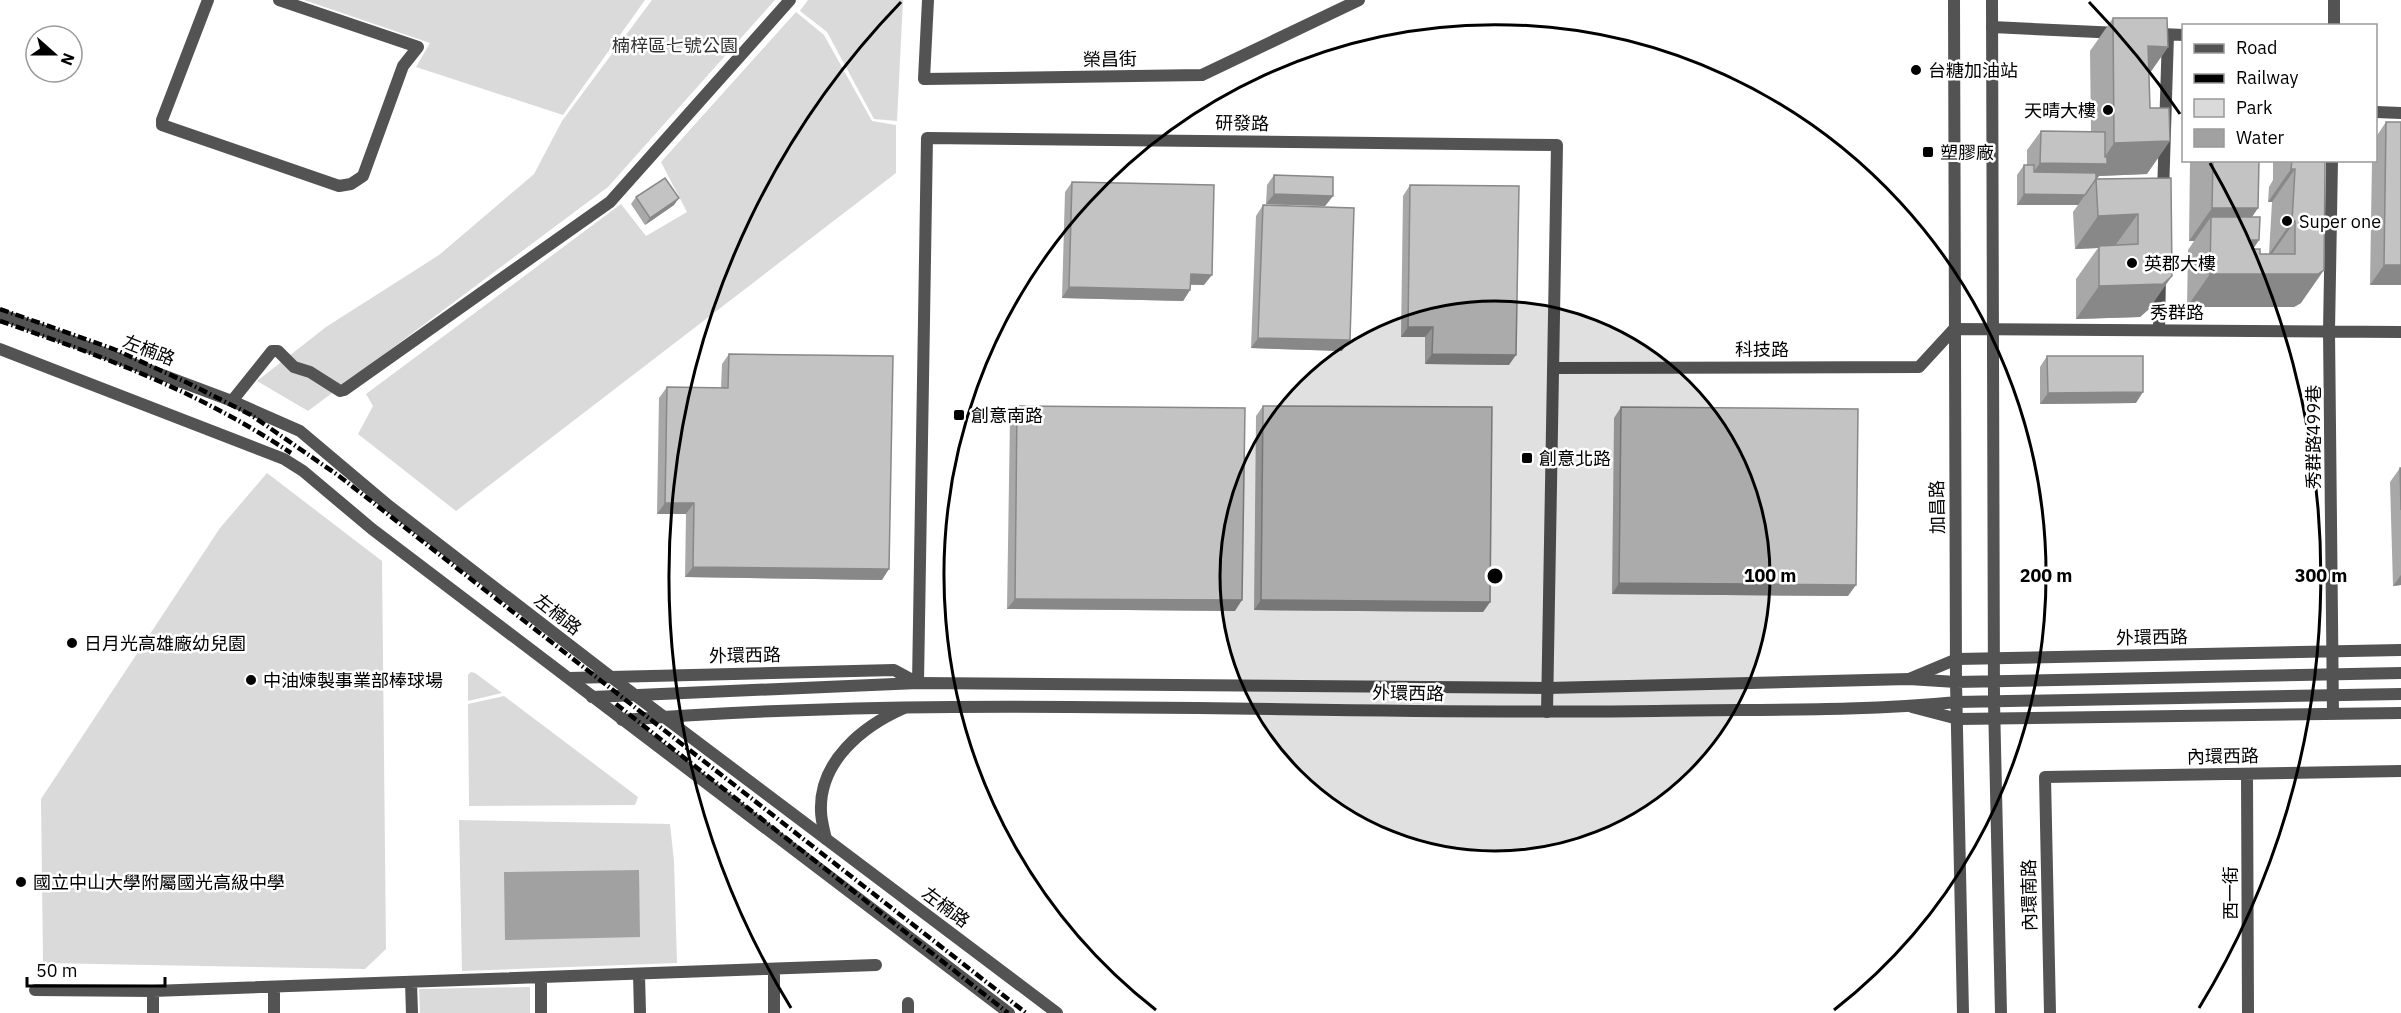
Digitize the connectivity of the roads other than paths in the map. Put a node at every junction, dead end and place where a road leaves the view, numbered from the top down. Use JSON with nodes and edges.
{"nodes":[{"id":1,"x":208,"y":0,"type":"edge"},
{"id":2,"x":279,"y":0,"type":"edge"},
{"id":3,"x":790,"y":0,"type":"edge"},
{"id":4,"x":928,"y":0,"type":"edge"},
{"id":5,"x":1359,"y":0,"type":"edge"},
{"id":6,"x":1954,"y":0,"type":"edge"},
{"id":7,"x":1992,"y":0,"type":"edge"},
{"id":8,"x":2334,"y":0,"type":"edge"},
{"id":9,"x":2334,"y":24,"type":"edge"},
{"id":10,"x":1992,"y":27,"type":"junction"},
{"id":11,"x":2168,"y":35,"type":"junction"},
{"id":12,"x":2182,"y":35,"type":"edge"},
{"id":13,"x":2377,"y":112,"type":"edge"},
{"id":14,"x":2401,"y":113,"type":"edge"},
{"id":15,"x":2332,"y":162,"type":"edge"},
{"id":16,"x":2162,"y":212,"type":"edge"},
{"id":17,"x":2161,"y":259,"type":"edge"},
{"id":18,"x":0,"y":314,"type":"edge"},
{"id":19,"x":1953,"y":329,"type":"junction"},
{"id":20,"x":1992,"y":329,"type":"junction"},
{"id":21,"x":2159,"y":330,"type":"junction"},
{"id":22,"x":2329,"y":332,"type":"junction"},
{"id":23,"x":2401,"y":332,"type":"edge"},
{"id":24,"x":0,"y":349,"type":"edge"},
{"id":25,"x":1553,"y":368,"type":"junction"},
{"id":26,"x":232,"y":401,"type":"junction"},
{"id":27,"x":2401,"y":650,"type":"edge"},
{"id":28,"x":2332,"y":652,"type":"junction"},
{"id":29,"x":1994,"y":658,"type":"junction"},
{"id":30,"x":1957,"y":659,"type":"junction"},
{"id":31,"x":2401,"y":673,"type":"edge"},
{"id":32,"x":2333,"y":675,"type":"junction"},
{"id":33,"x":610,"y":677,"type":"junction"},
{"id":34,"x":569,"y":678,"type":"junction"},
{"id":35,"x":1909,"y":679,"type":"junction"},
{"id":36,"x":1994,"y":681,"type":"junction"},
{"id":37,"x":1956,"y":682,"type":"junction"},
{"id":38,"x":918,"y":683,"type":"junction"},
{"id":39,"x":1548,"y":688,"type":"junction"},
{"id":40,"x":2401,"y":694,"type":"edge"},
{"id":41,"x":636,"y":695,"type":"junction"},
{"id":42,"x":2333,"y":695,"type":"junction"},
{"id":43,"x":592,"y":697,"type":"junction"},
{"id":44,"x":1957,"y":702,"type":"junction"},
{"id":45,"x":1994,"y":702,"type":"junction"},
{"id":46,"x":1911,"y":707,"type":"junction"},
{"id":47,"x":904,"y":708,"type":"junction"},
{"id":48,"x":1547,"y":712,"type":"junction"},
{"id":49,"x":2401,"y":713,"type":"edge"},
{"id":50,"x":2333,"y":714,"type":"junction"},
{"id":51,"x":664,"y":717,"type":"junction"},
{"id":52,"x":1995,"y":718,"type":"junction"},
{"id":53,"x":1958,"y":719,"type":"junction"},
{"id":54,"x":622,"y":720,"type":"junction"},
{"id":55,"x":2401,"y":771,"type":"edge"},
{"id":56,"x":2247,"y":774,"type":"junction"},
{"id":57,"x":2045,"y":777,"type":"joint"},
{"id":58,"x":826,"y":839,"type":"junction"},
{"id":59,"x":876,"y":965,"type":"dead end"},
{"id":60,"x":774,"y":969,"type":"junction"},
{"id":61,"x":639,"y":974,"type":"junction"},
{"id":62,"x":541,"y":977,"type":"junction"},
{"id":63,"x":411,"y":982,"type":"junction"},
{"id":64,"x":274,"y":987,"type":"junction"},
{"id":65,"x":35,"y":990,"type":"dead end"},
{"id":66,"x":153,"y":991,"type":"junction"},
{"id":67,"x":153,"y":1013,"type":"edge"},
{"id":68,"x":274,"y":1013,"type":"edge"},
{"id":69,"x":412,"y":1013,"type":"edge"},
{"id":70,"x":541,"y":1013,"type":"edge"},
{"id":71,"x":640,"y":1013,"type":"edge"},
{"id":72,"x":774,"y":1013,"type":"edge"},
{"id":73,"x":1009,"y":1013,"type":"edge"},
{"id":74,"x":1057,"y":1013,"type":"edge"},
{"id":75,"x":1963,"y":1013,"type":"edge"},
{"id":76,"x":2001,"y":1013,"type":"edge"},
{"id":77,"x":2050,"y":1013,"type":"edge"},
{"id":78,"x":2248,"y":1013,"type":"edge"}],
"edges":[{"from":1,"to":2,"type":"street"},
{"from":3,"to":26,"type":"street"},
{"from":4,"to":5,"type":"street","name":"榮昌街"},
{"from":6,"to":19,"type":"street","name":"加昌路"},
{"from":7,"to":10,"type":"street"},
{"from":8,"to":9,"type":"street"},
{"from":10,"to":11,"type":"street"},
{"from":10,"to":20,"type":"street"},
{"from":11,"to":12,"type":"street"},
{"from":11,"to":16,"type":"street"},
{"from":13,"to":14,"type":"street"},
{"from":15,"to":22,"type":"street","name":"秀群路499巷"},
{"from":17,"to":21,"type":"street"},
{"from":18,"to":26,"type":"street","name":"左楠路"},
{"from":19,"to":20,"type":"street","name":"秀群路"},
{"from":19,"to":25,"type":"street","name":"科技路"},
{"from":19,"to":30,"type":"street","name":"加昌路"},
{"from":20,"to":21,"type":"street","name":"秀群路"},
{"from":20,"to":29,"type":"street"},
{"from":21,"to":22,"type":"street","name":"秀群路"},
{"from":22,"to":23,"type":"street","name":"秀群路"},
{"from":22,"to":28,"type":"street","name":"秀群路499巷"},
{"from":24,"to":34,"type":"street"},
{"from":25,"to":38,"type":"street","name":"研發路"},
{"from":25,"to":39,"type":"street"},
{"from":26,"to":33,"type":"street","name":"左楠路"},
{"from":27,"to":28,"type":"street","name":"外環西路"},
{"from":28,"to":29,"type":"street","name":"外環西路"},
{"from":28,"to":32,"type":"street","name":"秀群路499巷"},
{"from":29,"to":30,"type":"street","name":"外環西路"},
{"from":29,"to":36,"type":"street"},
{"from":30,"to":35,"type":"street","name":"外環西路"},
{"from":30,"to":37,"type":"street","name":"加昌路"},
{"from":31,"to":32,"type":"street","name":"外環西路"},
{"from":32,"to":36,"type":"street","name":"外環西路"},
{"from":32,"to":42,"type":"street","name":"秀群路499巷"},
{"from":33,"to":34,"type":"street","name":"外環西路"},
{"from":33,"to":38,"type":"street","name":"外環西路"},
{"from":33,"to":41,"type":"street","name":"左楠路"},
{"from":34,"to":43,"type":"street"},
{"from":35,"to":37,"type":"street","name":"外環西路"},
{"from":35,"to":39,"type":"street","name":"外環西路"},
{"from":36,"to":37,"type":"street","name":"外環西路"},
{"from":36,"to":45,"type":"street"},
{"from":37,"to":44,"type":"street","name":"加昌路"},
{"from":38,"to":39,"type":"street","name":"外環西路"},
{"from":38,"to":41,"type":"street","name":"外環西路"},
{"from":39,"to":48,"type":"street"},
{"from":40,"to":42,"type":"street","name":"外環西路"},
{"from":41,"to":43,"type":"street","name":"外環西路"},
{"from":41,"to":51,"type":"street","name":"左楠路"},
{"from":42,"to":45,"type":"street","name":"外環西路"},
{"from":42,"to":50,"type":"street","name":"秀群路499巷"},
{"from":43,"to":54,"type":"street"},
{"from":44,"to":45,"type":"street","name":"外環西路"},
{"from":44,"to":46,"type":"street","name":"外環西路"},
{"from":44,"to":53,"type":"street","name":"加昌路"},
{"from":45,"to":52,"type":"street"},
{"from":46,"to":48,"type":"street","name":"外環西路"},
{"from":46,"to":53,"type":"street","name":"外環西路"},
{"from":47,"to":48,"type":"street","name":"外環西路"},
{"from":47,"to":51,"type":"street","name":"外環西路"},
{"from":47,"to":58,"type":"street","name":"外環西路"},
{"from":49,"to":50,"type":"street","name":"外環西路"},
{"from":50,"to":52,"type":"street","name":"外環西路"},
{"from":51,"to":54,"type":"street","name":"外環西路"},
{"from":51,"to":58,"type":"street","name":"左楠路"},
{"from":52,"to":53,"type":"street","name":"外環西路"},
{"from":52,"to":76,"type":"street"},
{"from":53,"to":75,"type":"street","name":"加昌路"},
{"from":54,"to":73,"type":"street"},
{"from":55,"to":56,"type":"street","name":"內環西路"},
{"from":56,"to":57,"type":"street","name":"內環西路"},
{"from":56,"to":78,"type":"street","name":"西一街"},
{"from":57,"to":77,"type":"street","name":"內環南路"},
{"from":58,"to":74,"type":"street","name":"左楠路"},
{"from":59,"to":60,"type":"street"},
{"from":60,"to":61,"type":"street"},
{"from":60,"to":72,"type":"street"},
{"from":61,"to":62,"type":"street"},
{"from":61,"to":71,"type":"street"},
{"from":62,"to":63,"type":"street"},
{"from":62,"to":70,"type":"street"},
{"from":63,"to":64,"type":"street"},
{"from":63,"to":69,"type":"street"},
{"from":64,"to":66,"type":"street"},
{"from":64,"to":68,"type":"street"},
{"from":65,"to":66,"type":"street"},
{"from":66,"to":67,"type":"street"}]}
